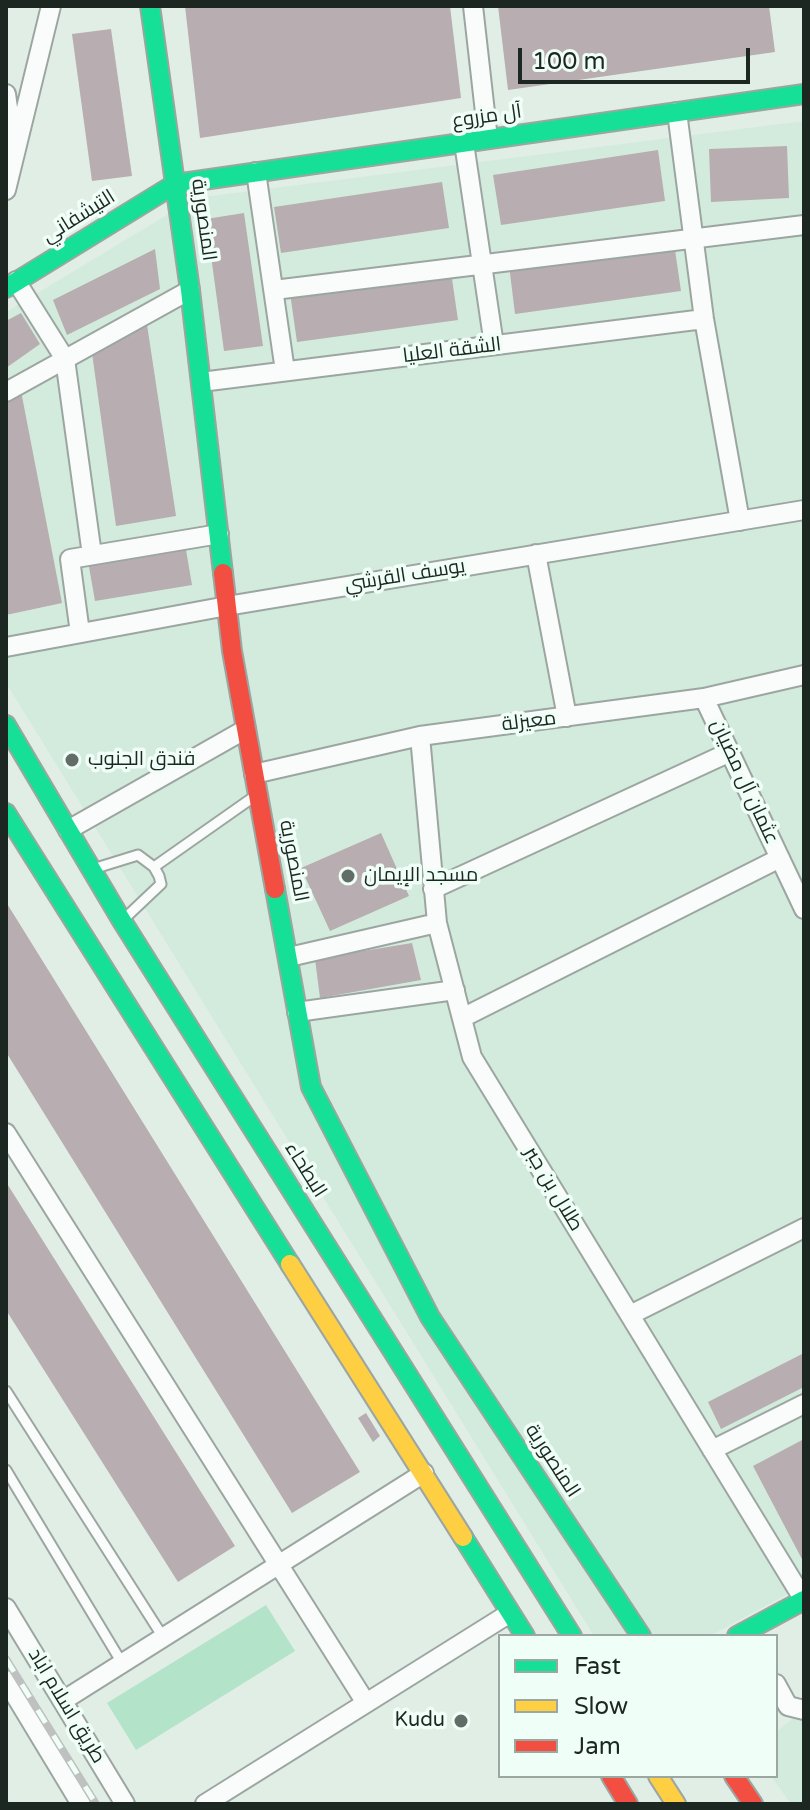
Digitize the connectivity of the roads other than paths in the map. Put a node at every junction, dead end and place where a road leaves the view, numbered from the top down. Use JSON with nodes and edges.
{"nodes":[{"id":1,"x":51,"y":6,"type":"edge"},
{"id":2,"x":150,"y":6,"type":"edge"},
{"id":3,"x":473,"y":6,"type":"edge"},
{"id":4,"x":6,"y":94,"type":"edge"},
{"id":5,"x":804,"y":94,"type":"edge"},
{"id":6,"x":677,"y":112,"type":"junction"},
{"id":7,"x":488,"y":139,"type":"junction"},
{"id":8,"x":464,"y":143,"type":"junction"},
{"id":9,"x":14,"y":156,"type":"junction"},
{"id":10,"x":256,"y":172,"type":"junction"},
{"id":11,"x":175,"y":184,"type":"junction"},
{"id":12,"x":6,"y":190,"type":"edge"},
{"id":13,"x":804,"y":225,"type":"edge"},
{"id":14,"x":694,"y":239,"type":"junction"},
{"id":15,"x":483,"y":265,"type":"junction"},
{"id":16,"x":11,"y":285,"type":"edge"},
{"id":17,"x":190,"y":290,"type":"junction"},
{"id":18,"x":274,"y":290,"type":"junction"},
{"id":19,"x":704,"y":319,"type":"junction"},
{"id":20,"x":494,"y":345,"type":"junction"},
{"id":21,"x":65,"y":359,"type":"junction"},
{"id":22,"x":285,"y":371,"type":"junction"},
{"id":23,"x":201,"y":382,"type":"junction"},
{"id":24,"x":6,"y":392,"type":"edge"},
{"id":25,"x":804,"y":510,"type":"edge"},
{"id":26,"x":740,"y":521,"type":"junction"},
{"id":27,"x":219,"y":534,"type":"junction"},
{"id":28,"x":536,"y":554,"type":"junction"},
{"id":29,"x":92,"y":555,"type":"junction"},
{"id":30,"x":227,"y":606,"type":"junction"},
{"id":31,"x":80,"y":633,"type":"junction"},
{"id":32,"x":6,"y":647,"type":"edge"},
{"id":33,"x":804,"y":675,"type":"edge"},
{"id":34,"x":704,"y":698,"type":"junction"},
{"id":35,"x":567,"y":717,"type":"junction"},
{"id":36,"x":6,"y":725,"type":"edge"},
{"id":37,"x":246,"y":729,"type":"junction"},
{"id":38,"x":420,"y":736,"type":"junction"},
{"id":39,"x":730,"y":752,"type":"junction"},
{"id":40,"x":254,"y":774,"type":"junction"},
{"id":41,"x":258,"y":794,"type":"junction"},
{"id":42,"x":6,"y":813,"type":"edge"},
{"id":43,"x":68,"y":830,"type":"junction"},
{"id":44,"x":24,"y":841,"type":"junction"},
{"id":45,"x":6,"y":852,"type":"edge"},
{"id":46,"x":780,"y":858,"type":"junction"},
{"id":47,"x":154,"y":867,"type":"junction"},
{"id":48,"x":91,"y":870,"type":"junction"},
{"id":49,"x":433,"y":889,"type":"junction"},
{"id":50,"x":804,"y":909,"type":"edge"},
{"id":51,"x":122,"y":921,"type":"junction"},
{"id":52,"x":437,"y":923,"type":"junction"},
{"id":53,"x":137,"y":946,"type":"junction"},
{"id":54,"x":289,"y":957,"type":"junction"},
{"id":55,"x":110,"y":979,"type":"junction"},
{"id":56,"x":455,"y":990,"type":"junction"},
{"id":57,"x":297,"y":1012,"type":"junction"},
{"id":58,"x":462,"y":1018,"type":"junction"},
{"id":59,"x":190,"y":1030,"type":"junction"},
{"id":60,"x":151,"y":1043,"type":"junction"},
{"id":61,"x":6,"y":1133,"type":"edge"},
{"id":62,"x":804,"y":1228,"type":"edge"},
{"id":63,"x":630,"y":1315,"type":"junction"},
{"id":64,"x":6,"y":1391,"type":"edge"},
{"id":65,"x":804,"y":1404,"type":"edge"},
{"id":66,"x":712,"y":1450,"type":"junction"},
{"id":67,"x":6,"y":1470,"type":"edge"},
{"id":68,"x":424,"y":1473,"type":"junction"},
{"id":69,"x":280,"y":1564,"type":"junction"},
{"id":70,"x":804,"y":1600,"type":"edge"},
{"id":71,"x":6,"y":1608,"type":"edge"},
{"id":72,"x":510,"y":1613,"type":"junction"},
{"id":73,"x":524,"y":1634,"type":"edge"},
{"id":74,"x":571,"y":1634,"type":"edge"},
{"id":75,"x":640,"y":1634,"type":"edge"},
{"id":76,"x":745,"y":1634,"type":"edge"},
{"id":77,"x":163,"y":1637,"type":"junction"},
{"id":78,"x":122,"y":1663,"type":"junction"},
{"id":79,"x":6,"y":1680,"type":"edge"},
{"id":80,"x":778,"y":1688,"type":"edge"},
{"id":81,"x":64,"y":1700,"type":"junction"},
{"id":82,"x":366,"y":1703,"type":"junction"},
{"id":83,"x":804,"y":1710,"type":"edge"},
{"id":84,"x":612,"y":1778,"type":"edge"},
{"id":85,"x":659,"y":1778,"type":"edge"},
{"id":86,"x":735,"y":1778,"type":"edge"},
{"id":87,"x":81,"y":1804,"type":"edge"},
{"id":88,"x":125,"y":1804,"type":"edge"},
{"id":89,"x":205,"y":1804,"type":"edge"},
{"id":90,"x":628,"y":1804,"type":"edge"},
{"id":91,"x":676,"y":1804,"type":"edge"},
{"id":92,"x":753,"y":1804,"type":"edge"}],
"edges":[{"from":1,"to":9,"type":"street"},
{"from":2,"to":11,"type":"street","name":"المنصورية"},
{"from":3,"to":7,"type":"street"},
{"from":4,"to":9,"type":"street"},
{"from":5,"to":6,"type":"street","name":"آل مزروع"},
{"from":6,"to":7,"type":"street","name":"آل مزروع"},
{"from":6,"to":14,"type":"street"},
{"from":7,"to":8,"type":"street","name":"آل مزروع"},
{"from":8,"to":10,"type":"street","name":"آل مزروع"},
{"from":8,"to":15,"type":"street"},
{"from":9,"to":12,"type":"street"},
{"from":10,"to":11,"type":"street","name":"آل مزروع"},
{"from":10,"to":18,"type":"street"},
{"from":11,"to":16,"type":"street","name":"التيشفاني"},
{"from":11,"to":17,"type":"street","name":"المنصورية"},
{"from":13,"to":14,"type":"street"},
{"from":14,"to":15,"type":"street"},
{"from":14,"to":19,"type":"street"},
{"from":15,"to":18,"type":"street"},
{"from":15,"to":20,"type":"street"},
{"from":16,"to":21,"type":"street"},
{"from":17,"to":21,"type":"street"},
{"from":17,"to":23,"type":"street","name":"المنصورية"},
{"from":18,"to":22,"type":"street"},
{"from":19,"to":20,"type":"street","name":"الشقة العليا"},
{"from":19,"to":26,"type":"street"},
{"from":20,"to":22,"type":"street","name":"الشقة العليا"},
{"from":21,"to":24,"type":"street"},
{"from":21,"to":29,"type":"street"},
{"from":22,"to":23,"type":"street","name":"الشقة العليا"},
{"from":23,"to":27,"type":"street","name":"المنصورية"},
{"from":25,"to":26,"type":"street","name":"يوسف القرشي"},
{"from":26,"to":28,"type":"street","name":"يوسف القرشي"},
{"from":27,"to":29,"type":"street"},
{"from":27,"to":30,"type":"street","name":"المنصورية"},
{"from":28,"to":30,"type":"street","name":"يوسف القرشي"},
{"from":28,"to":35,"type":"street"},
{"from":29,"to":31,"type":"street"},
{"from":30,"to":31,"type":"street","name":"يوسف القرشي"},
{"from":30,"to":37,"type":"street","name":"المنصورية"},
{"from":31,"to":32,"type":"street","name":"يوسف القرشي"},
{"from":33,"to":34,"type":"street","name":"معيزلة"},
{"from":34,"to":35,"type":"street","name":"معيزلة"},
{"from":34,"to":39,"type":"street","name":"عثمان آل مضيان"},
{"from":35,"to":38,"type":"street","name":"معيزلة"},
{"from":36,"to":43,"type":"street","name":"البطحاء"},
{"from":37,"to":40,"type":"street","name":"المنصورية"},
{"from":37,"to":43,"type":"street"},
{"from":38,"to":40,"type":"street","name":"معيزلة"},
{"from":38,"to":49,"type":"street","name":"طلال بن جبر"},
{"from":39,"to":46,"type":"street","name":"عثمان آل مضيان"},
{"from":39,"to":49,"type":"street"},
{"from":40,"to":41,"type":"street","name":"المنصورية"},
{"from":41,"to":47,"type":"lane"},
{"from":41,"to":54,"type":"street","name":"المنصورية"},
{"from":42,"to":44,"type":"street"},
{"from":43,"to":48,"type":"street","name":"البطحاء"},
{"from":44,"to":45,"type":"street"},
{"from":44,"to":55,"type":"street"},
{"from":46,"to":50,"type":"street","name":"عثمان آل مضيان"},
{"from":46,"to":58,"type":"street"},
{"from":47,"to":48,"type":"lane"},
{"from":47,"to":51,"type":"lane"},
{"from":48,"to":51,"type":"street","name":"البطحاء"},
{"from":49,"to":52,"type":"street","name":"طلال بن جبر"},
{"from":51,"to":53,"type":"street","name":"البطحاء"},
{"from":52,"to":54,"type":"street"},
{"from":52,"to":56,"type":"street","name":"طلال بن جبر"},
{"from":53,"to":55,"type":"street"},
{"from":53,"to":59,"type":"street","name":"البطحاء"},
{"from":54,"to":57,"type":"street","name":"المنصورية"},
{"from":55,"to":60,"type":"street"},
{"from":56,"to":57,"type":"street"},
{"from":56,"to":58,"type":"street","name":"طلال بن جبر"},
{"from":57,"to":75,"type":"street","name":"المنصورية"},
{"from":58,"to":63,"type":"street","name":"طلال بن جبر"},
{"from":59,"to":60,"type":"street"},
{"from":59,"to":74,"type":"street","name":"البطحاء"},
{"from":60,"to":68,"type":"street"},
{"from":61,"to":69,"type":"street"},
{"from":62,"to":63,"type":"street"},
{"from":63,"to":66,"type":"street","name":"طلال بن جبر"},
{"from":64,"to":77,"type":"lane"},
{"from":65,"to":66,"type":"street"},
{"from":66,"to":70,"type":"street","name":"طلال بن جبر"},
{"from":67,"to":78,"type":"lane"},
{"from":68,"to":69,"type":"street"},
{"from":68,"to":72,"type":"street"},
{"from":69,"to":77,"type":"street"},
{"from":69,"to":82,"type":"street"},
{"from":70,"to":76,"type":"street"},
{"from":71,"to":81,"type":"street","name":"طريق اسلام اباد"},
{"from":72,"to":73,"type":"street"},
{"from":72,"to":82,"type":"street"},
{"from":77,"to":78,"type":"street"},
{"from":78,"to":81,"type":"street"},
{"from":79,"to":87,"type":"street","name":"طريق اسلام اباد"},
{"from":80,"to":83,"type":"street"},
{"from":81,"to":88,"type":"street","name":"طريق اسلام اباد"},
{"from":82,"to":89,"type":"street"},
{"from":84,"to":90,"type":"street"},
{"from":85,"to":91,"type":"street"},
{"from":86,"to":92,"type":"street"}]}
